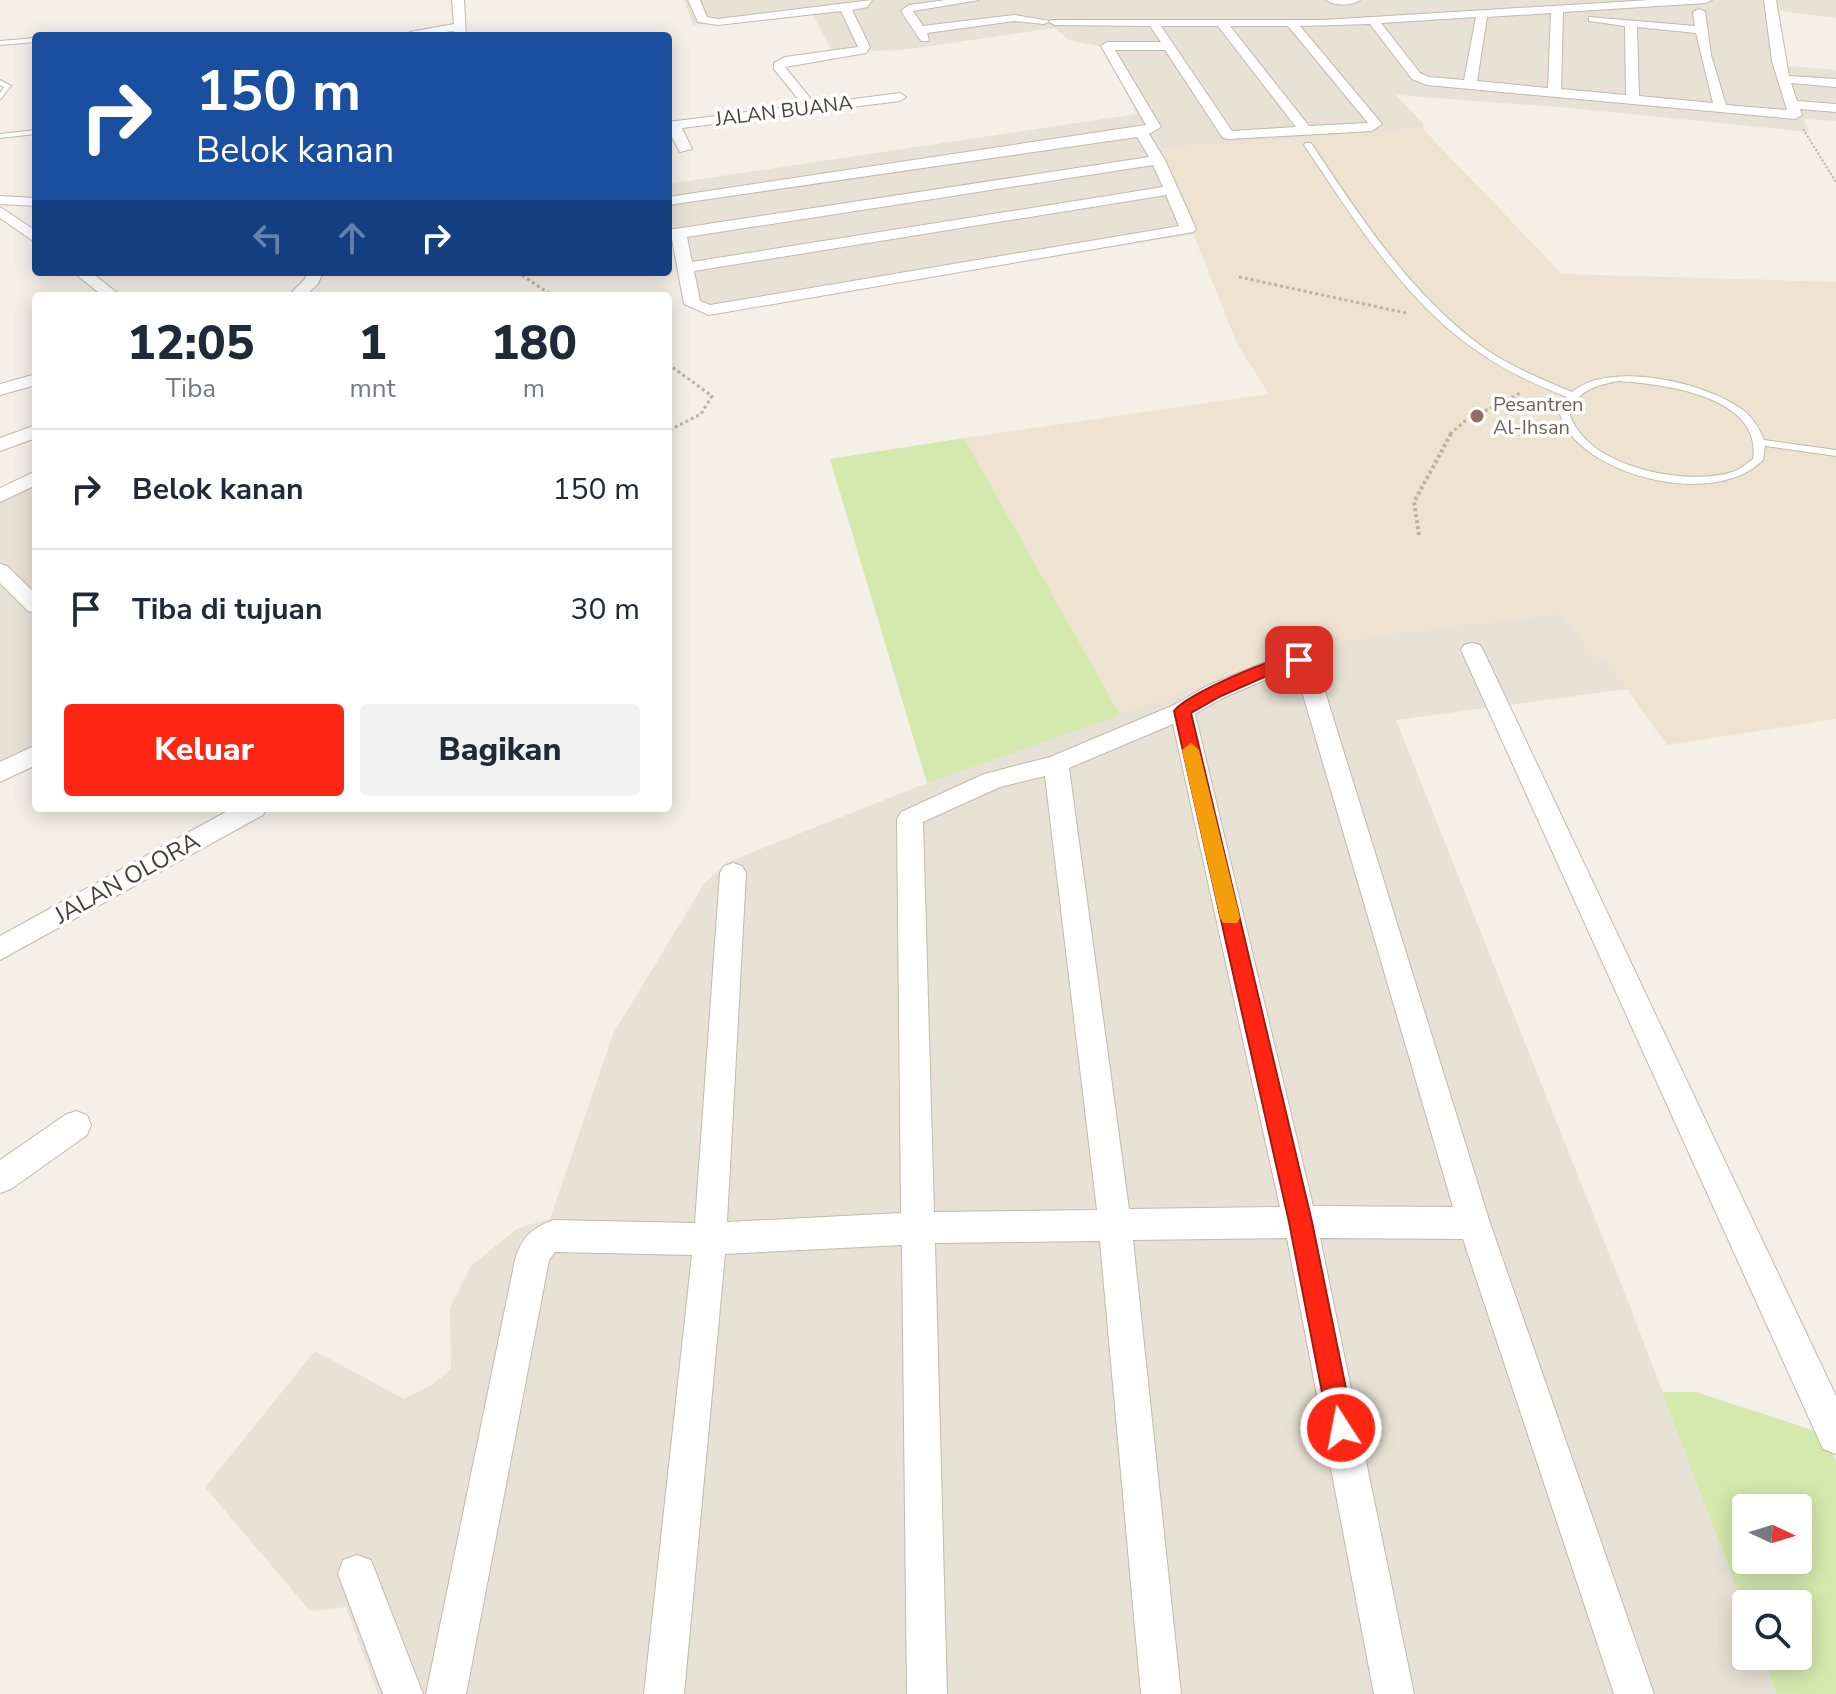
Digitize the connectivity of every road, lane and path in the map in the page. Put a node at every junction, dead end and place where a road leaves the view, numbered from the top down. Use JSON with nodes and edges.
{"nodes":[{"id":1,"x":458,"y":0,"type":"edge"},
{"id":2,"x":694,"y":0,"type":"edge"},
{"id":3,"x":866,"y":0,"type":"edge"},
{"id":4,"x":973,"y":0,"type":"edge"},
{"id":5,"x":1332,"y":0,"type":"edge"},
{"id":6,"x":1354,"y":0,"type":"edge"},
{"id":7,"x":1472,"y":0,"type":"edge"},
{"id":8,"x":1541,"y":0,"type":"edge"},
{"id":9,"x":1706,"y":0,"type":"edge"},
{"id":10,"x":1770,"y":0,"type":"edge"},
{"id":11,"x":1697,"y":1,"type":"edge"},
{"id":12,"x":927,"y":2,"type":"edge"},
{"id":13,"x":800,"y":6,"type":"edge"},
{"id":14,"x":845,"y":7,"type":"junction"},
{"id":15,"x":1482,"y":7,"type":"edge"},
{"id":16,"x":1557,"y":12,"type":"junction"},
{"id":17,"x":1373,"y":20,"type":"junction"},
{"id":18,"x":1153,"y":22,"type":"junction"},
{"id":19,"x":1222,"y":23,"type":"junction"},
{"id":20,"x":1291,"y":23,"type":"junction"},
{"id":21,"x":1631,"y":23,"type":"junction"},
{"id":22,"x":1701,"y":30,"type":"junction"},
{"id":23,"x":459,"y":31,"type":"edge"},
{"id":24,"x":32,"y":40,"type":"edge"},
{"id":25,"x":0,"y":43,"type":"edge"},
{"id":26,"x":1170,"y":46,"type":"junction"},
{"id":27,"x":1783,"y":79,"type":"junction"},
{"id":28,"x":0,"y":82,"type":"edge"},
{"id":29,"x":1836,"y":83,"type":"edge"},
{"id":30,"x":1470,"y":84,"type":"junction"},
{"id":31,"x":1553,"y":92,"type":"junction"},
{"id":32,"x":900,"y":97,"type":"dead end"},
{"id":33,"x":0,"y":98,"type":"edge"},
{"id":34,"x":1633,"y":100,"type":"junction"},
{"id":35,"x":811,"y":107,"type":"junction"},
{"id":36,"x":1721,"y":108,"type":"junction"},
{"id":37,"x":1836,"y":108,"type":"edge"},
{"id":38,"x":1794,"y":110,"type":"junction"},
{"id":39,"x":672,"y":126,"type":"edge"},
{"id":40,"x":672,"y":128,"type":"edge"},
{"id":41,"x":32,"y":132,"type":"edge"},
{"id":42,"x":1141,"y":132,"type":"junction"},
{"id":43,"x":0,"y":136,"type":"edge"},
{"id":44,"x":1307,"y":138,"type":"junction"},
{"id":45,"x":685,"y":149,"type":"dead end"},
{"id":46,"x":1158,"y":160,"type":"junction"},
{"id":47,"x":1836,"y":182,"type":"edge"},
{"id":48,"x":1172,"y":190,"type":"junction"},
{"id":49,"x":0,"y":200,"type":"edge"},
{"id":50,"x":672,"y":200,"type":"edge"},
{"id":51,"x":32,"y":202,"type":"edge"},
{"id":52,"x":0,"y":211,"type":"edge"},
{"id":53,"x":674,"y":234,"type":"edge"},
{"id":54,"x":32,"y":235,"type":"edge"},
{"id":55,"x":685,"y":268,"type":"junction"},
{"id":56,"x":86,"y":276,"type":"edge"},
{"id":57,"x":314,"y":276,"type":"edge"},
{"id":58,"x":523,"y":276,"type":"edge"},
{"id":59,"x":1239,"y":277,"type":"dead end"},
{"id":60,"x":108,"y":292,"type":"edge"},
{"id":61,"x":300,"y":292,"type":"edge"},
{"id":62,"x":547,"y":292,"type":"edge"},
{"id":63,"x":1440,"y":320,"type":"junction"},
{"id":64,"x":672,"y":367,"type":"edge"},
{"id":65,"x":32,"y":380,"type":"edge"},
{"id":66,"x":1538,"y":384,"type":"junction"},
{"id":67,"x":0,"y":390,"type":"edge"},
{"id":68,"x":1570,"y":395,"type":"junction"},
{"id":69,"x":672,"y":429,"type":"edge"},
{"id":70,"x":32,"y":433,"type":"edge"},
{"id":71,"x":1760,"y":442,"type":"junction"},
{"id":72,"x":0,"y":445,"type":"edge"},
{"id":73,"x":1836,"y":453,"type":"edge"},
{"id":74,"x":32,"y":479,"type":"edge"},
{"id":75,"x":0,"y":496,"type":"edge"},
{"id":76,"x":1419,"y":535,"type":"dead end"},
{"id":77,"x":0,"y":571,"type":"edge"},
{"id":78,"x":32,"y":602,"type":"edge"},
{"id":79,"x":1472,"y":650,"type":"dead end"},
{"id":80,"x":1182,"y":711,"type":"junction"},
{"id":81,"x":32,"y":756,"type":"edge"},
{"id":82,"x":1056,"y":764,"type":"junction"},
{"id":83,"x":0,"y":773,"type":"edge"},
{"id":84,"x":247,"y":812,"type":"edge"},
{"id":85,"x":733,"y":873,"type":"dead end"},
{"id":86,"x":0,"y":949,"type":"edge"},
{"id":87,"x":76,"y":1125,"type":"dead end"},
{"id":88,"x":0,"y":1178,"type":"edge"},
{"id":89,"x":1300,"y":1222,"type":"junction"},
{"id":90,"x":1474,"y":1223,"type":"junction"},
{"id":91,"x":1115,"y":1225,"type":"junction"},
{"id":92,"x":919,"y":1228,"type":"junction"},
{"id":93,"x":710,"y":1239,"type":"junction"},
{"id":94,"x":1836,"y":1436,"type":"edge"},
{"id":95,"x":357,"y":1574,"type":"dead end"},
{"id":96,"x":403,"y":1694,"type":"edge"},
{"id":97,"x":446,"y":1694,"type":"edge"},
{"id":98,"x":664,"y":1694,"type":"edge"},
{"id":99,"x":927,"y":1694,"type":"edge"},
{"id":100,"x":1161,"y":1694,"type":"edge"},
{"id":101,"x":1394,"y":1694,"type":"edge"},
{"id":102,"x":1634,"y":1694,"type":"edge"}],
"edges":[{"from":1,"to":23,"type":"street"},
{"from":2,"to":13,"type":"street"},
{"from":3,"to":14,"type":"street"},
{"from":4,"to":12,"type":"street"},
{"from":5,"to":6,"type":"street"},
{"from":7,"to":15,"type":"street"},
{"from":8,"to":16,"type":"street"},
{"from":9,"to":11,"type":"street"},
{"from":10,"to":27,"type":"street"},
{"from":11,"to":16,"type":"street"},
{"from":11,"to":22,"type":"street"},
{"from":12,"to":18,"type":"street"},
{"from":13,"to":14,"type":"street"},
{"from":14,"to":35,"type":"street"},
{"from":15,"to":16,"type":"street"},
{"from":15,"to":17,"type":"street"},
{"from":15,"to":30,"type":"street"},
{"from":16,"to":21,"type":"street"},
{"from":16,"to":31,"type":"street"},
{"from":17,"to":20,"type":"street"},
{"from":17,"to":30,"type":"street"},
{"from":18,"to":19,"type":"street"},
{"from":18,"to":26,"type":"street"},
{"from":19,"to":20,"type":"street"},
{"from":19,"to":44,"type":"street"},
{"from":20,"to":44,"type":"street"},
{"from":21,"to":22,"type":"street"},
{"from":21,"to":34,"type":"street"},
{"from":22,"to":36,"type":"street"},
{"from":24,"to":25,"type":"lane"},
{"from":26,"to":42,"type":"street"},
{"from":26,"to":44,"type":"street"},
{"from":27,"to":29,"type":"street"},
{"from":27,"to":38,"type":"street"},
{"from":28,"to":33,"type":"lane"},
{"from":30,"to":31,"type":"street"},
{"from":31,"to":34,"type":"street"},
{"from":32,"to":35,"type":"street","name":"JALAN BUANA"},
{"from":34,"to":36,"type":"street"},
{"from":35,"to":39,"type":"street","name":"JALAN BUANA"},
{"from":36,"to":38,"type":"street"},
{"from":37,"to":38,"type":"street"},
{"from":38,"to":47,"type":"path"},
{"from":40,"to":45,"type":"street"},
{"from":41,"to":43,"type":"lane"},
{"from":42,"to":46,"type":"street"},
{"from":42,"to":50,"type":"street"},
{"from":44,"to":63,"type":"lane"},
{"from":46,"to":48,"type":"street"},
{"from":46,"to":53,"type":"street"},
{"from":48,"to":55,"type":"street"},
{"from":48,"to":55,"type":"street"},
{"from":49,"to":51,"type":"street"},
{"from":52,"to":54,"type":"street"},
{"from":53,"to":55,"type":"street"},
{"from":56,"to":60,"type":"street"},
{"from":57,"to":61,"type":"street"},
{"from":58,"to":62,"type":"path"},
{"from":59,"to":63,"type":"path"},
{"from":63,"to":66,"type":"lane"},
{"from":64,"to":69,"type":"path"},
{"from":65,"to":67,"type":"street"},
{"from":66,"to":68,"type":"lane"},
{"from":66,"to":76,"type":"path"},
{"from":68,"to":71,"type":"lane"},
{"from":68,"to":71,"type":"lane"},
{"from":70,"to":72,"type":"street"},
{"from":71,"to":73,"type":"lane"},
{"from":74,"to":75,"type":"street"},
{"from":77,"to":78,"type":"street"},
{"from":79,"to":94,"type":"street"},
{"from":80,"to":82,"type":"street"},
{"from":80,"to":89,"type":"street"},
{"from":80,"to":90,"type":"street"},
{"from":81,"to":83,"type":"street"},
{"from":82,"to":91,"type":"street"},
{"from":82,"to":92,"type":"street"},
{"from":84,"to":86,"type":"street","name":"JALAN OLORA"},
{"from":85,"to":93,"type":"street"},
{"from":87,"to":88,"type":"street"},
{"from":89,"to":90,"type":"street"},
{"from":89,"to":91,"type":"street"},
{"from":89,"to":101,"type":"street"},
{"from":90,"to":102,"type":"street"},
{"from":91,"to":92,"type":"street"},
{"from":91,"to":100,"type":"street"},
{"from":92,"to":93,"type":"street"},
{"from":92,"to":99,"type":"street"},
{"from":93,"to":97,"type":"street"},
{"from":93,"to":98,"type":"street"},
{"from":95,"to":96,"type":"street"}]}
